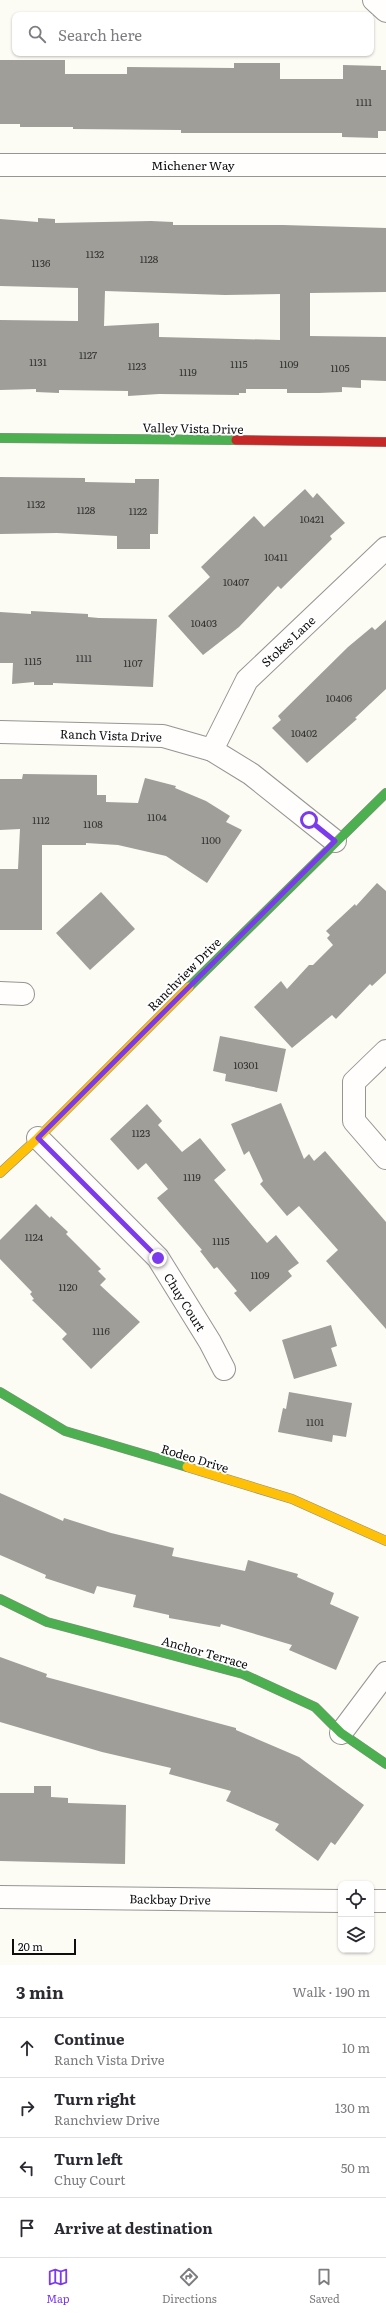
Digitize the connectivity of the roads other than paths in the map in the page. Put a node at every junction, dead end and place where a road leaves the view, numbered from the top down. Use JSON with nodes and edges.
{"nodes":[{"id":1,"x":374,"y":0,"type":"edge"},
{"id":2,"x":386,"y":12,"type":"edge"},
{"id":3,"x":0,"y":165,"type":"edge"},
{"id":4,"x":386,"y":165,"type":"edge"},
{"id":5,"x":0,"y":438,"type":"edge"},
{"id":6,"x":386,"y":442,"type":"edge"},
{"id":7,"x":386,"y":548,"type":"edge"},
{"id":8,"x":0,"y":732,"type":"edge"},
{"id":9,"x":212,"y":750,"type":"junction"},
{"id":10,"x":386,"y":793,"type":"edge"},
{"id":11,"x":335,"y":841,"type":"junction"},
{"id":12,"x":0,"y":993,"type":"edge"},
{"id":13,"x":24,"y":994,"type":"dead end"},
{"id":14,"x":386,"y":1051,"type":"edge"},
{"id":15,"x":38,"y":1138,"type":"junction"},
{"id":16,"x":386,"y":1158,"type":"edge"},
{"id":17,"x":0,"y":1173,"type":"edge"},
{"id":18,"x":224,"y":1368,"type":"dead end"},
{"id":19,"x":0,"y":1392,"type":"edge"},
{"id":20,"x":386,"y":1541,"type":"edge"},
{"id":21,"x":0,"y":1599,"type":"edge"},
{"id":22,"x":386,"y":1673,"type":"edge"},
{"id":23,"x":341,"y":1733,"type":"junction"},
{"id":24,"x":386,"y":1764,"type":"edge"},
{"id":25,"x":0,"y":1897,"type":"edge"},
{"id":26,"x":338,"y":1901,"type":"edge"},
{"id":27,"x":374,"y":1901,"type":"edge"},
{"id":28,"x":386,"y":1901,"type":"edge"}],
"edges":[{"from":1,"to":2,"type":"street"},
{"from":3,"to":4,"type":"street","name":"Michener Way"},
{"from":5,"to":6,"type":"street","name":"Valley Vista Drive"},
{"from":7,"to":9,"type":"street","name":"Stokes Lane"},
{"from":8,"to":9,"type":"street","name":"Ranch Vista Drive"},
{"from":9,"to":11,"type":"street","name":"Ranch Vista Drive"},
{"from":10,"to":11,"type":"street","name":"Ranchview Drive"},
{"from":11,"to":15,"type":"street","name":"Ranchview Drive"},
{"from":12,"to":13,"type":"street"},
{"from":14,"to":16,"type":"street"},
{"from":15,"to":17,"type":"street","name":"Ranchview Drive"},
{"from":15,"to":18,"type":"street","name":"Chuy Court"},
{"from":19,"to":20,"type":"street","name":"Rodeo Drive"},
{"from":21,"to":23,"type":"street","name":"Anchor Terrace"},
{"from":22,"to":23,"type":"street"},
{"from":23,"to":24,"type":"street","name":"Anchor Terrace"},
{"from":25,"to":26,"type":"street","name":"Backbay Drive"},
{"from":27,"to":28,"type":"street"}]}
